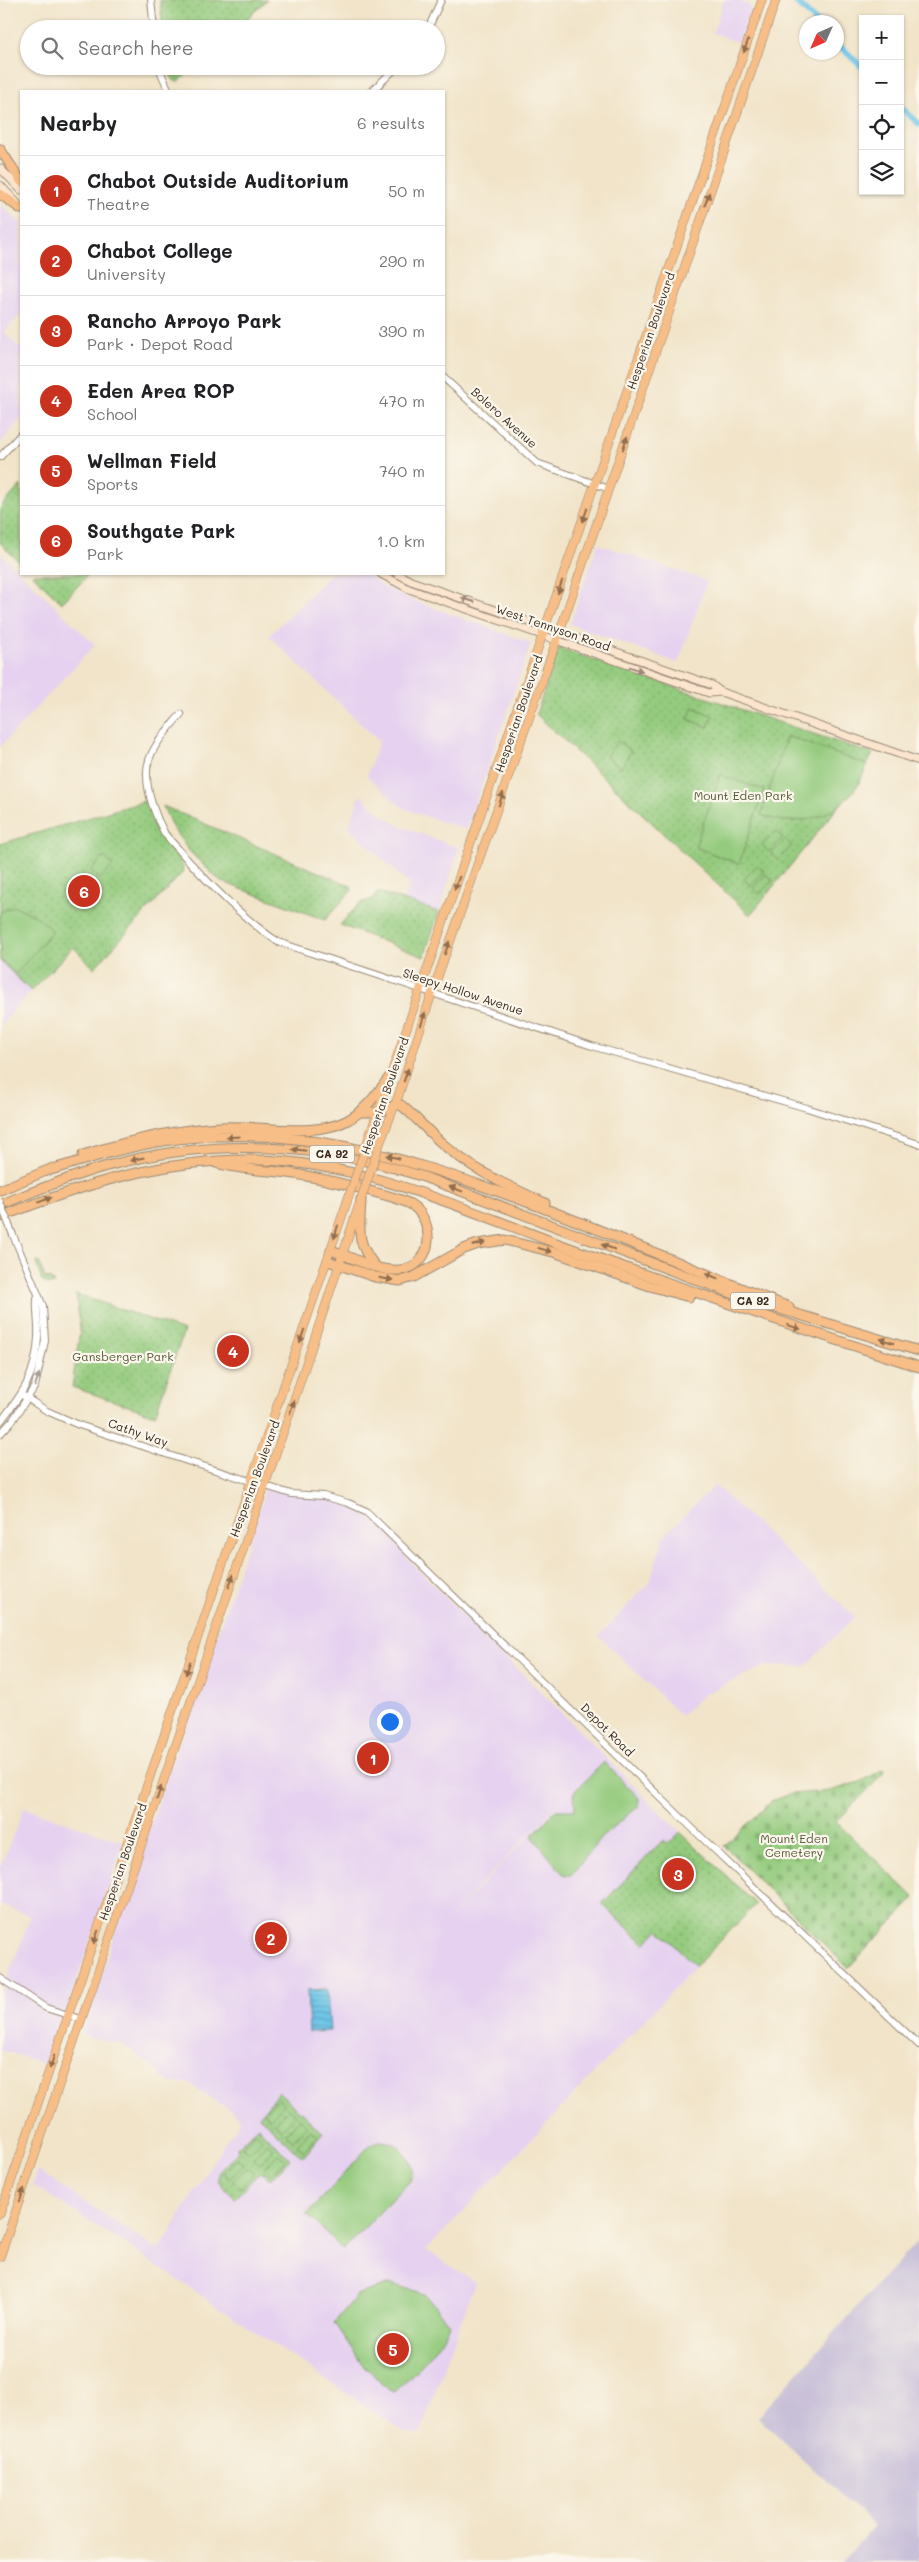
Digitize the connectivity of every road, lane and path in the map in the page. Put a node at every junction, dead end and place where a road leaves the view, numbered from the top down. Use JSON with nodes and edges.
{"nodes":[{"id":1,"x":151,"y":0,"type":"edge"},
{"id":2,"x":441,"y":0,"type":"edge"},
{"id":3,"x":762,"y":0,"type":"edge"},
{"id":4,"x":776,"y":0,"type":"edge"},
{"id":5,"x":153,"y":20,"type":"edge"},
{"id":6,"x":432,"y":20,"type":"edge"},
{"id":7,"x":162,"y":75,"type":"edge"},
{"id":8,"x":389,"y":75,"type":"edge"},
{"id":9,"x":169,"y":90,"type":"edge"},
{"id":10,"x":373,"y":90,"type":"edge"},
{"id":11,"x":0,"y":149,"type":"edge"},
{"id":12,"x":0,"y":168,"type":"edge"},
{"id":13,"x":20,"y":179,"type":"edge"},
{"id":14,"x":0,"y":185,"type":"edge"},
{"id":15,"x":20,"y":189,"type":"edge"},
{"id":16,"x":0,"y":194,"type":"edge"},
{"id":17,"x":20,"y":207,"type":"edge"},
{"id":18,"x":20,"y":207,"type":"edge"},
{"id":19,"x":445,"y":379,"type":"edge"},
{"id":20,"x":20,"y":435,"type":"edge"},
{"id":21,"x":0,"y":457,"type":"edge"},
{"id":22,"x":596,"y":484,"type":"junction"},
{"id":23,"x":609,"y":489,"type":"junction"},
{"id":24,"x":383,"y":575,"type":"edge"},
{"id":25,"x":400,"y":575,"type":"edge"},
{"id":26,"x":547,"y":627,"type":"junction"},
{"id":27,"x":560,"y":632,"type":"junction"},
{"id":28,"x":543,"y":636,"type":"junction"},
{"id":29,"x":556,"y":642,"type":"junction"},
{"id":30,"x":721,"y":692,"type":"junction"},
{"id":31,"x":182,"y":714,"type":"dead end"},
{"id":32,"x":919,"y":760,"type":"edge"},
{"id":33,"x":420,"y":990,"type":"junction"},
{"id":34,"x":432,"y":993,"type":"junction"},
{"id":35,"x":391,"y":1075,"type":"junction"},
{"id":36,"x":395,"y":1104,"type":"junction"},
{"id":37,"x":359,"y":1112,"type":"junction"},
{"id":38,"x":379,"y":1112,"type":"junction"},
{"id":39,"x":919,"y":1144,"type":"edge"},
{"id":40,"x":209,"y":1161,"type":"junction"},
{"id":41,"x":50,"y":1170,"type":"junction"},
{"id":42,"x":0,"y":1190,"type":"edge"},
{"id":43,"x":362,"y":1198,"type":"junction"},
{"id":44,"x":0,"y":1204,"type":"edge"},
{"id":45,"x":0,"y":1217,"type":"edge"},
{"id":46,"x":588,"y":1224,"type":"junction"},
{"id":47,"x":331,"y":1250,"type":"junction"},
{"id":48,"x":344,"y":1254,"type":"junction"},
{"id":49,"x":328,"y":1261,"type":"junction"},
{"id":50,"x":339,"y":1266,"type":"junction"},
{"id":51,"x":375,"y":1266,"type":"junction"},
{"id":52,"x":37,"y":1299,"type":"junction"},
{"id":53,"x":748,"y":1312,"type":"junction"},
{"id":54,"x":855,"y":1332,"type":"junction"},
{"id":55,"x":919,"y":1351,"type":"edge"},
{"id":56,"x":919,"y":1368,"type":"edge"},
{"id":57,"x":22,"y":1395,"type":"junction"},
{"id":58,"x":29,"y":1399,"type":"junction"},
{"id":59,"x":0,"y":1422,"type":"edge"},
{"id":60,"x":0,"y":1434,"type":"edge"},
{"id":61,"x":252,"y":1482,"type":"junction"},
{"id":62,"x":264,"y":1486,"type":"junction"},
{"id":63,"x":0,"y":1978,"type":"edge"},
{"id":64,"x":68,"y":2016,"type":"junction"},
{"id":65,"x":81,"y":2019,"type":"junction"},
{"id":66,"x":919,"y":2045,"type":"edge"},
{"id":67,"x":0,"y":2214,"type":"edge"},
{"id":68,"x":0,"y":2257,"type":"edge"}],
"edges":[{"from":1,"to":5,"type":"street"},
{"from":2,"to":6,"type":"street"},
{"from":3,"to":22,"type":"main road","name":"Hesperian Boulevard","one_way":true},
{"from":23,"to":4,"type":"main road","name":"Hesperian Boulevard","one_way":true},
{"from":7,"to":9,"type":"street"},
{"from":8,"to":10,"type":"street"},
{"from":11,"to":13,"type":"highway"},
{"from":12,"to":15,"type":"main road"},
{"from":14,"to":17,"type":"main road"},
{"from":16,"to":18,"type":"highway"},
{"from":19,"to":22,"type":"street","name":"Bolero Avenue"},
{"from":20,"to":21,"type":"street"},
{"from":22,"to":23,"type":"street","name":"Bolero Avenue"},
{"from":22,"to":26,"type":"main road","name":"Hesperian Boulevard","one_way":true},
{"from":23,"to":27,"type":"main road","name":"Hesperian Boulevard"},
{"from":24,"to":28,"type":"main road","name":"West Tennyson Road"},
{"from":26,"to":25,"type":"main road","name":"West Tennyson Road","one_way":true},
{"from":26,"to":27,"type":"main road","name":"West Tennyson Road"},
{"from":26,"to":28,"type":"main road","name":"Hesperian Boulevard"},
{"from":27,"to":29,"type":"main road","name":"Hesperian Boulevard"},
{"from":27,"to":30,"type":"main road","name":"West Tennyson Road"},
{"from":28,"to":29,"type":"main road","name":"West Tennyson Road"},
{"from":28,"to":33,"type":"main road","name":"Hesperian Boulevard","one_way":true},
{"from":29,"to":30,"type":"main road","name":"West Tennyson Road","one_way":true},
{"from":34,"to":29,"type":"main road","name":"Hesperian Boulevard","one_way":true},
{"from":30,"to":32,"type":"main road","name":"West Tennyson Road"},
{"from":31,"to":33,"type":"street","name":"Sleepy Hollow Avenue"},
{"from":33,"to":34,"type":"street","name":"Sleepy Hollow Avenue"},
{"from":33,"to":35,"type":"main road","name":"Hesperian Boulevard"},
{"from":36,"to":34,"type":"main road","name":"Hesperian Boulevard","one_way":true},
{"from":34,"to":39,"type":"street","name":"Sleepy Hollow Avenue"},
{"from":35,"to":37,"type":"highway"},
{"from":35,"to":38,"type":"main road","name":"Hesperian Boulevard"},
{"from":36,"to":38,"type":"highway"},
{"from":36,"to":43,"type":"main road","name":"Hesperian Boulevard","bridge":true},
{"from":36,"to":46,"type":"highway"},
{"from":37,"to":38,"type":"highway"},
{"from":37,"to":41,"type":"highway"},
{"from":38,"to":47,"type":"main road","name":"Hesperian Boulevard","one_way":true,"bridge":true},
{"from":45,"to":40,"type":"highway","number":"CA 92","one_way":true},
{"from":40,"to":51,"type":"highway"},
{"from":40,"to":53,"type":"highway","number":"CA 92"},
{"from":41,"to":42,"type":"highway"},
{"from":46,"to":41,"type":"highway","one_way":true},
{"from":43,"to":48,"type":"main road","name":"Hesperian Boulevard"},
{"from":43,"to":51,"type":"highway"},
{"from":44,"to":52,"type":"street","bridge":true},
{"from":54,"to":44,"type":"highway","number":"CA 92","one_way":true},
{"from":54,"to":46,"type":"highway","one_way":true},
{"from":47,"to":48,"type":"highway"},
{"from":47,"to":49,"type":"main road","name":"Hesperian Boulevard"},
{"from":48,"to":50,"type":"main road","name":"Hesperian Boulevard"},
{"from":48,"to":51,"type":"highway"},
{"from":49,"to":50,"type":"highway"},
{"from":49,"to":61,"type":"main road","name":"Hesperian Boulevard","one_way":true},
{"from":50,"to":53,"type":"highway","one_way":true},
{"from":62,"to":50,"type":"main road","name":"Hesperian Boulevard","one_way":true},
{"from":52,"to":57,"type":"street"},
{"from":58,"to":52,"type":"street","one_way":true},
{"from":53,"to":56,"type":"highway","number":"CA 92","one_way":true},
{"from":55,"to":54,"type":"highway","number":"CA 92","one_way":true},
{"from":57,"to":58,"type":"street","name":"Cathy Way"},
{"from":57,"to":59,"type":"street"},
{"from":58,"to":60,"type":"street"},
{"from":58,"to":61,"type":"street","name":"Cathy Way"},
{"from":61,"to":62,"type":"street","name":"Depot Road"},
{"from":61,"to":64,"type":"main road","name":"Hesperian Boulevard","one_way":true},
{"from":65,"to":62,"type":"main road","name":"Hesperian Boulevard","one_way":true},
{"from":62,"to":66,"type":"street","name":"Depot Road"},
{"from":63,"to":64,"type":"street"},
{"from":64,"to":65,"type":"street"},
{"from":64,"to":67,"type":"main road","name":"Hesperian Boulevard","one_way":true},
{"from":68,"to":65,"type":"main road","name":"Hesperian Boulevard","one_way":true}]}
